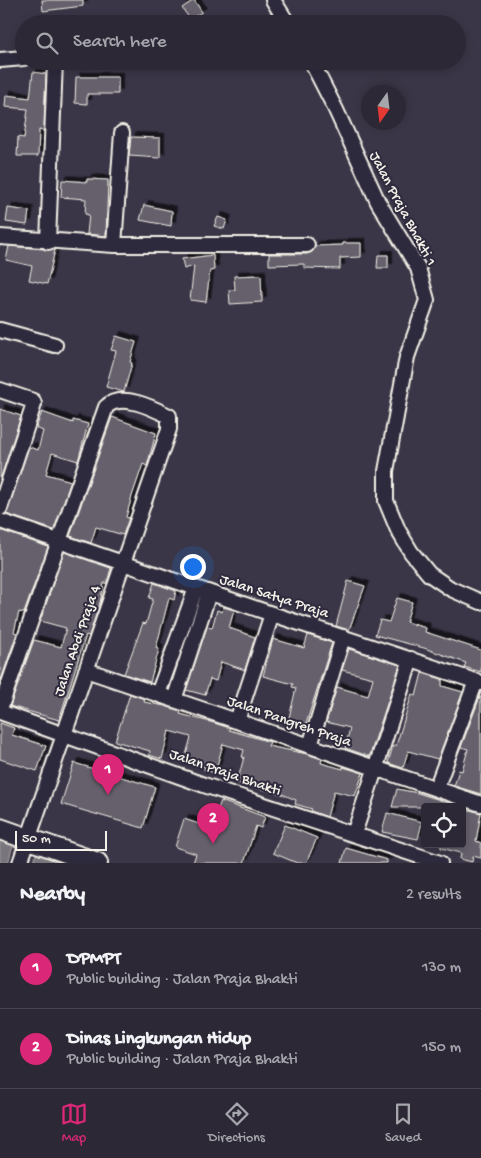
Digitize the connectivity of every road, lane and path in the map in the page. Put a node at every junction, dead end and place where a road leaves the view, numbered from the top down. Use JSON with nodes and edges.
{"nodes":[{"id":1,"x":273,"y":0,"type":"edge"},
{"id":2,"x":282,"y":15,"type":"edge"},
{"id":3,"x":15,"y":59,"type":"edge"},
{"id":4,"x":0,"y":60,"type":"edge"},
{"id":5,"x":55,"y":70,"type":"edge"},
{"id":6,"x":316,"y":70,"type":"edge"},
{"id":7,"x":122,"y":133,"type":"dead end"},
{"id":8,"x":0,"y":237,"type":"edge"},
{"id":9,"x":48,"y":242,"type":"junction"},
{"id":10,"x":114,"y":245,"type":"junction"},
{"id":11,"x":307,"y":245,"type":"dead end"},
{"id":12,"x":0,"y":330,"type":"edge"},
{"id":13,"x":55,"y":345,"type":"dead end"},
{"id":14,"x":0,"y":390,"type":"edge"},
{"id":15,"x":0,"y":508,"type":"edge"},
{"id":16,"x":0,"y":521,"type":"edge"},
{"id":17,"x":61,"y":541,"type":"junction"},
{"id":18,"x":122,"y":563,"type":"junction"},
{"id":19,"x":202,"y":591,"type":"junction"},
{"id":20,"x":481,"y":602,"type":"edge"},
{"id":21,"x":272,"y":614,"type":"junction"},
{"id":22,"x":343,"y":637,"type":"junction"},
{"id":23,"x":411,"y":659,"type":"junction"},
{"id":24,"x":86,"y":670,"type":"junction"},
{"id":25,"x":479,"y":682,"type":"edge"},
{"id":26,"x":158,"y":694,"type":"junction"},
{"id":27,"x":174,"y":700,"type":"junction"},
{"id":28,"x":0,"y":711,"type":"edge"},
{"id":29,"x":237,"y":721,"type":"junction"},
{"id":30,"x":63,"y":733,"type":"junction"},
{"id":31,"x":310,"y":746,"type":"junction"},
{"id":32,"x":374,"y":768,"type":"junction"},
{"id":33,"x":436,"y":789,"type":"junction"},
{"id":34,"x":481,"y":804,"type":"edge"},
{"id":35,"x":0,"y":829,"type":"edge"},
{"id":36,"x":354,"y":834,"type":"junction"},
{"id":37,"x":26,"y":842,"type":"junction"},
{"id":38,"x":20,"y":863,"type":"edge"},
{"id":39,"x":97,"y":863,"type":"edge"},
{"id":40,"x":440,"y":863,"type":"edge"}],
"edges":[{"from":1,"to":2,"type":"street"},
{"from":3,"to":4,"type":"street"},
{"from":5,"to":9,"type":"street"},
{"from":6,"to":20,"type":"street","name":"Jalan Praja Bhakti 1"},
{"from":7,"to":10,"type":"street"},
{"from":8,"to":9,"type":"street"},
{"from":9,"to":10,"type":"street"},
{"from":10,"to":11,"type":"street"},
{"from":12,"to":13,"type":"street"},
{"from":14,"to":15,"type":"street"},
{"from":16,"to":17,"type":"street","name":"Jalan Satya Praja"},
{"from":17,"to":18,"type":"street","name":"Jalan Satya Praja"},
{"from":17,"to":18,"type":"street","name":"Jalan Abdi Praja 4"},
{"from":17,"to":28,"type":"street"},
{"from":18,"to":19,"type":"street","name":"Jalan Satya Praja"},
{"from":18,"to":24,"type":"street","name":"Jalan Abdi Praja 4"},
{"from":19,"to":21,"type":"street","name":"Jalan Satya Praja"},
{"from":19,"to":26,"type":"street"},
{"from":19,"to":27,"type":"street"},
{"from":21,"to":22,"type":"street","name":"Jalan Satya Praja"},
{"from":21,"to":29,"type":"street"},
{"from":22,"to":23,"type":"street","name":"Jalan Satya Praja"},
{"from":22,"to":31,"type":"street"},
{"from":23,"to":25,"type":"street","name":"Jalan Satya Praja"},
{"from":23,"to":32,"type":"street"},
{"from":24,"to":26,"type":"street","name":"Jalan Pangreh Praja"},
{"from":24,"to":30,"type":"street","name":"Jalan Abdi Praja 4"},
{"from":25,"to":33,"type":"street"},
{"from":26,"to":27,"type":"street","name":"Jalan Pangreh Praja"},
{"from":27,"to":29,"type":"street","name":"Jalan Pangreh Praja"},
{"from":28,"to":30,"type":"street","name":"Jalan Praja Bhakti"},
{"from":29,"to":31,"type":"street","name":"Jalan Pangreh Praja"},
{"from":30,"to":36,"type":"street","name":"Jalan Praja Bhakti"},
{"from":30,"to":37,"type":"street","name":"Jalan Abdi Praja 4"},
{"from":31,"to":32,"type":"street","name":"Jalan Pangreh Praja"},
{"from":32,"to":33,"type":"street","name":"Jalan Pangreh Praja"},
{"from":32,"to":36,"type":"street"},
{"from":33,"to":34,"type":"street","name":"Jalan Pangreh Praja"},
{"from":35,"to":37,"type":"street"},
{"from":36,"to":40,"type":"street","name":"Jalan Praja Bhakti"},
{"from":37,"to":38,"type":"street","name":"Jalan Abdi Praja 4"},
{"from":37,"to":39,"type":"street"}]}
